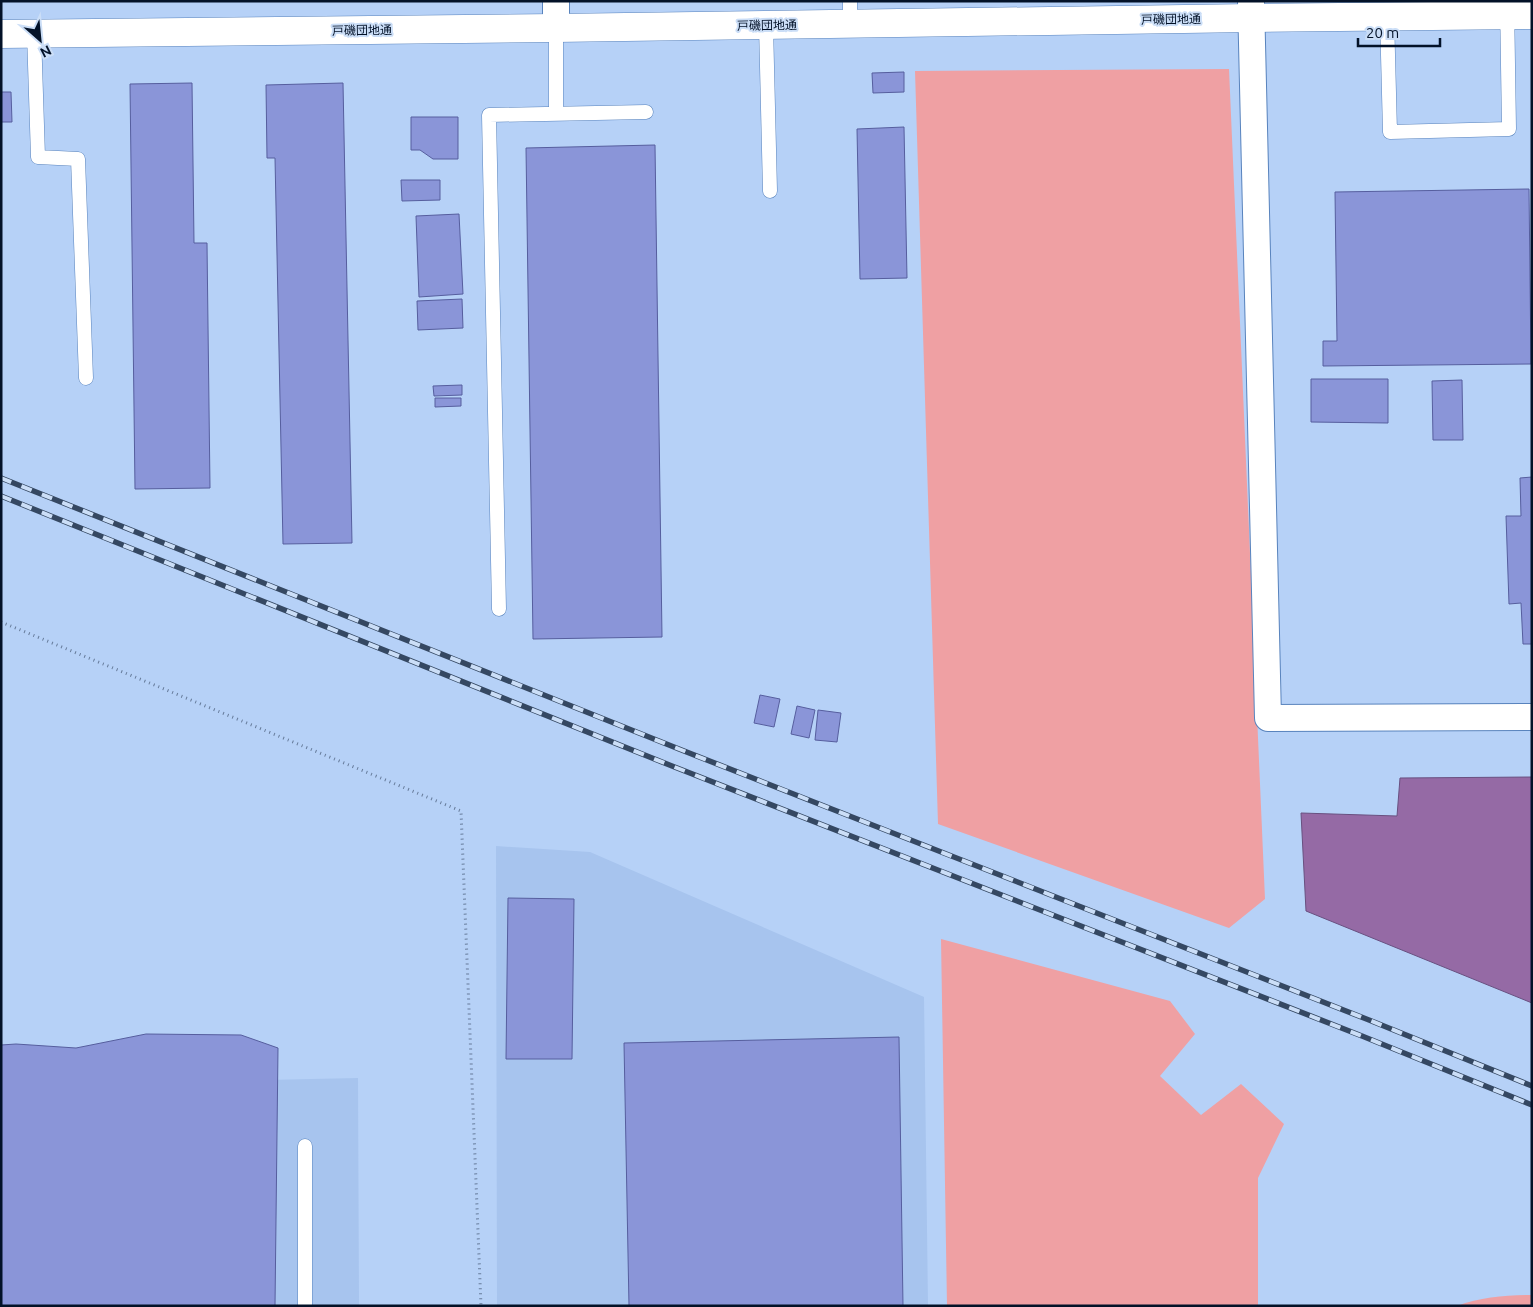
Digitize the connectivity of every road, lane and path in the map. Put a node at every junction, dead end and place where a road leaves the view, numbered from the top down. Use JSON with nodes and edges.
{"nodes":[{"id":1,"x":556,"y":1,"type":"edge"},
{"id":2,"x":1251,"y":10,"type":"edge"},
{"id":3,"x":1515,"y":11,"type":"edge"},
{"id":4,"x":850,"y":12,"type":"edge"},
{"id":5,"x":1387,"y":16,"type":"junction"},
{"id":6,"x":766,"y":25,"type":"junction"},
{"id":7,"x":556,"y":28,"type":"junction"},
{"id":8,"x":1,"y":34,"type":"edge"},
{"id":9,"x":34,"y":34,"type":"junction"},
{"id":10,"x":646,"y":112,"type":"dead end"},
{"id":11,"x":556,"y":114,"type":"junction"},
{"id":12,"x":770,"y":191,"type":"dead end"},
{"id":13,"x":86,"y":378,"type":"dead end"},
{"id":14,"x":500,"y":609,"type":"dead end"},
{"id":15,"x":1,"y":622,"type":"edge"},
{"id":16,"x":1532,"y":717,"type":"edge"},
{"id":17,"x":305,"y":1146,"type":"dead end"},
{"id":18,"x":305,"y":1306,"type":"edge"},
{"id":19,"x":481,"y":1306,"type":"edge"}],
"edges":[{"from":1,"to":7,"type":"street"},
{"from":2,"to":4,"type":"street","name":"戸磯団地通"},
{"from":2,"to":5,"type":"street","name":"戸磯団地通"},
{"from":2,"to":16,"type":"street"},
{"from":3,"to":5,"type":"street","name":"戸磯団地通"},
{"from":3,"to":5,"type":"lane"},
{"from":4,"to":6,"type":"street","name":"戸磯団地通"},
{"from":6,"to":7,"type":"street","name":"戸磯団地通"},
{"from":6,"to":12,"type":"lane"},
{"from":7,"to":9,"type":"street","name":"戸磯団地通"},
{"from":7,"to":11,"type":"lane"},
{"from":8,"to":9,"type":"street","name":"戸磯団地通"},
{"from":9,"to":13,"type":"lane"},
{"from":10,"to":11,"type":"lane"},
{"from":11,"to":14,"type":"lane"},
{"from":15,"to":19,"type":"path"},
{"from":17,"to":18,"type":"lane"}]}
